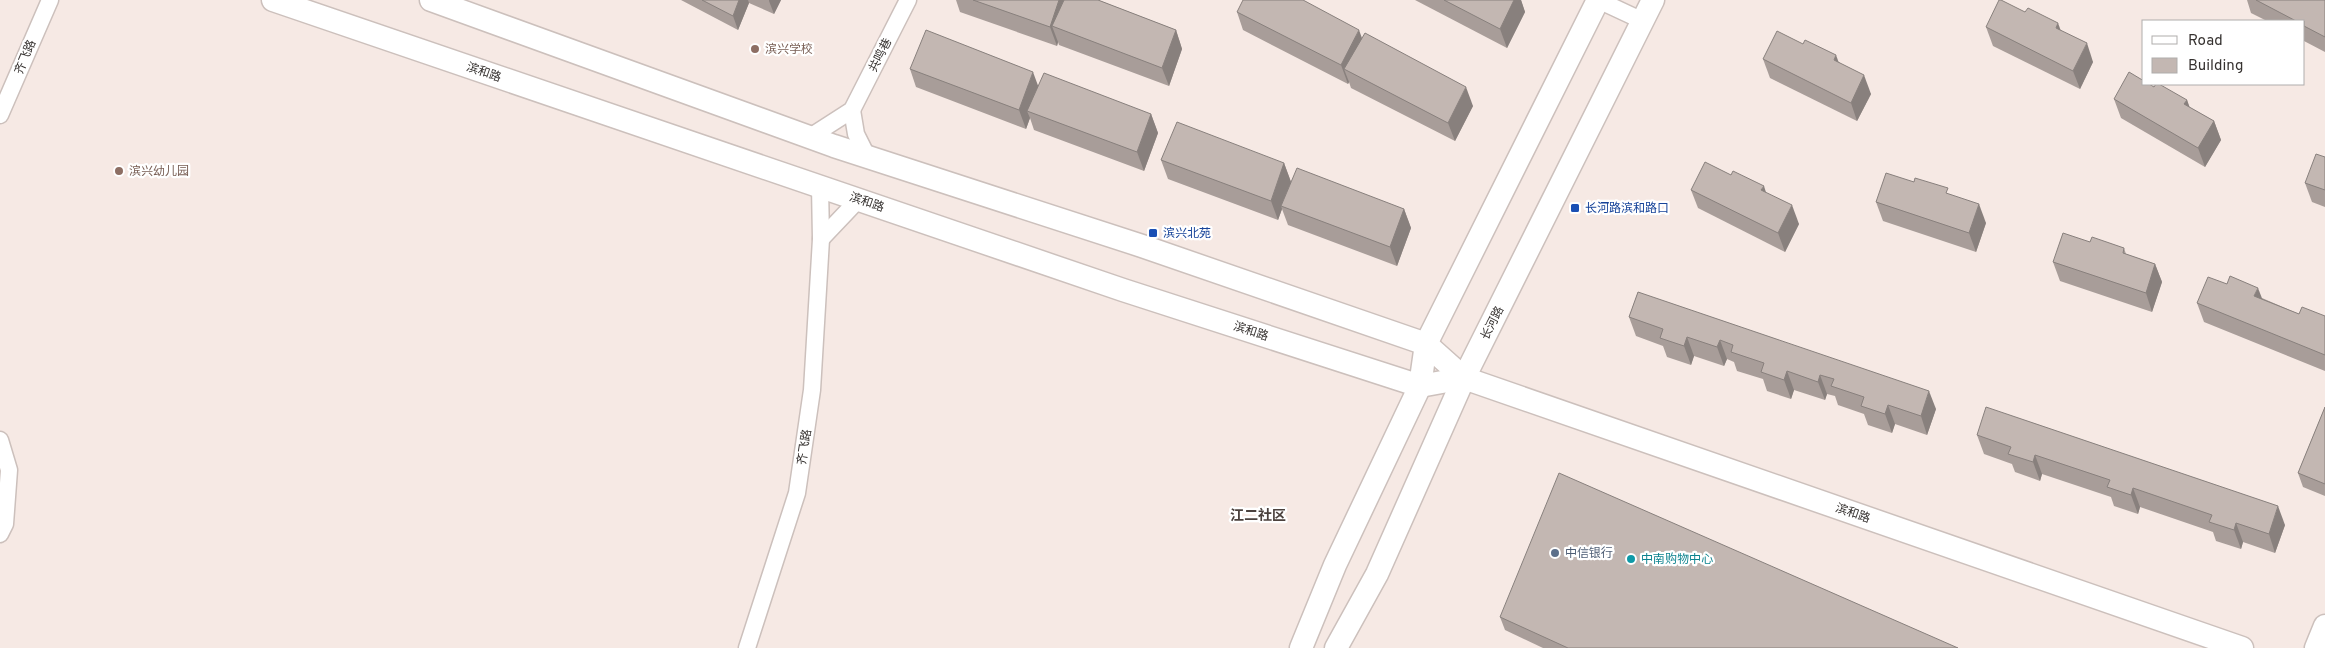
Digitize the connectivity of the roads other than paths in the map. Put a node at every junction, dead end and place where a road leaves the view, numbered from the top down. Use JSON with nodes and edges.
{"nodes":[{"id":1,"x":50,"y":0,"type":"edge"},
{"id":2,"x":273,"y":0,"type":"edge"},
{"id":3,"x":431,"y":0,"type":"edge"},
{"id":4,"x":908,"y":0,"type":"edge"},
{"id":5,"x":1598,"y":0,"type":"edge"},
{"id":6,"x":1653,"y":0,"type":"edge"},
{"id":7,"x":1642,"y":21,"type":"junction"},
{"id":8,"x":852,"y":110,"type":"junction"},
{"id":9,"x":0,"y":115,"type":"edge"},
{"id":10,"x":810,"y":138,"type":"junction"},
{"id":11,"x":868,"y":158,"type":"junction"},
{"id":12,"x":820,"y":186,"type":"junction"},
{"id":13,"x":859,"y":199,"type":"junction"},
{"id":14,"x":821,"y":239,"type":"junction"},
{"id":15,"x":1426,"y":344,"type":"junction"},
{"id":16,"x":1464,"y":378,"type":"junction"},
{"id":17,"x":1420,"y":386,"type":"junction"},
{"id":18,"x":0,"y":440,"type":"edge"},
{"id":19,"x":0,"y":534,"type":"edge"},
{"id":20,"x":2325,"y":626,"type":"edge"},
{"id":21,"x":747,"y":648,"type":"edge"},
{"id":22,"x":1301,"y":648,"type":"edge"},
{"id":23,"x":1336,"y":648,"type":"edge"},
{"id":24,"x":2242,"y":648,"type":"edge"},
{"id":25,"x":2316,"y":648,"type":"edge"}],
"edges":[{"from":1,"to":9,"type":"street","name":"齐飞路"},
{"from":2,"to":12,"type":"main road","name":"滨和路"},
{"from":3,"to":10,"type":"main road","name":"滨和路"},
{"from":4,"to":8,"type":"street","name":"共鸣巷"},
{"from":5,"to":7,"type":"street"},
{"from":5,"to":15,"type":"main road"},
{"from":6,"to":7,"type":"main road","name":"长河路"},
{"from":7,"to":16,"type":"main road","name":"长河路"},
{"from":8,"to":10,"type":"street","name":"共鸣巷"},
{"from":8,"to":11,"type":"street"},
{"from":10,"to":11,"type":"main road","name":"滨和路"},
{"from":11,"to":15,"type":"main road","name":"滨和路"},
{"from":12,"to":13,"type":"main road","name":"滨和路"},
{"from":12,"to":14,"type":"street","name":"齐飞路"},
{"from":13,"to":14,"type":"street"},
{"from":13,"to":17,"type":"main road","name":"滨和路"},
{"from":14,"to":21,"type":"street","name":"齐飞路"},
{"from":15,"to":16,"type":"main road","name":"滨和路"},
{"from":15,"to":17,"type":"main road"},
{"from":16,"to":17,"type":"main road","name":"滨和路"},
{"from":16,"to":23,"type":"main road","name":"长河路"},
{"from":16,"to":24,"type":"main road","name":"滨和路"},
{"from":17,"to":22,"type":"main road"},
{"from":18,"to":19,"type":"street"},
{"from":20,"to":25,"type":"main road"}]}
